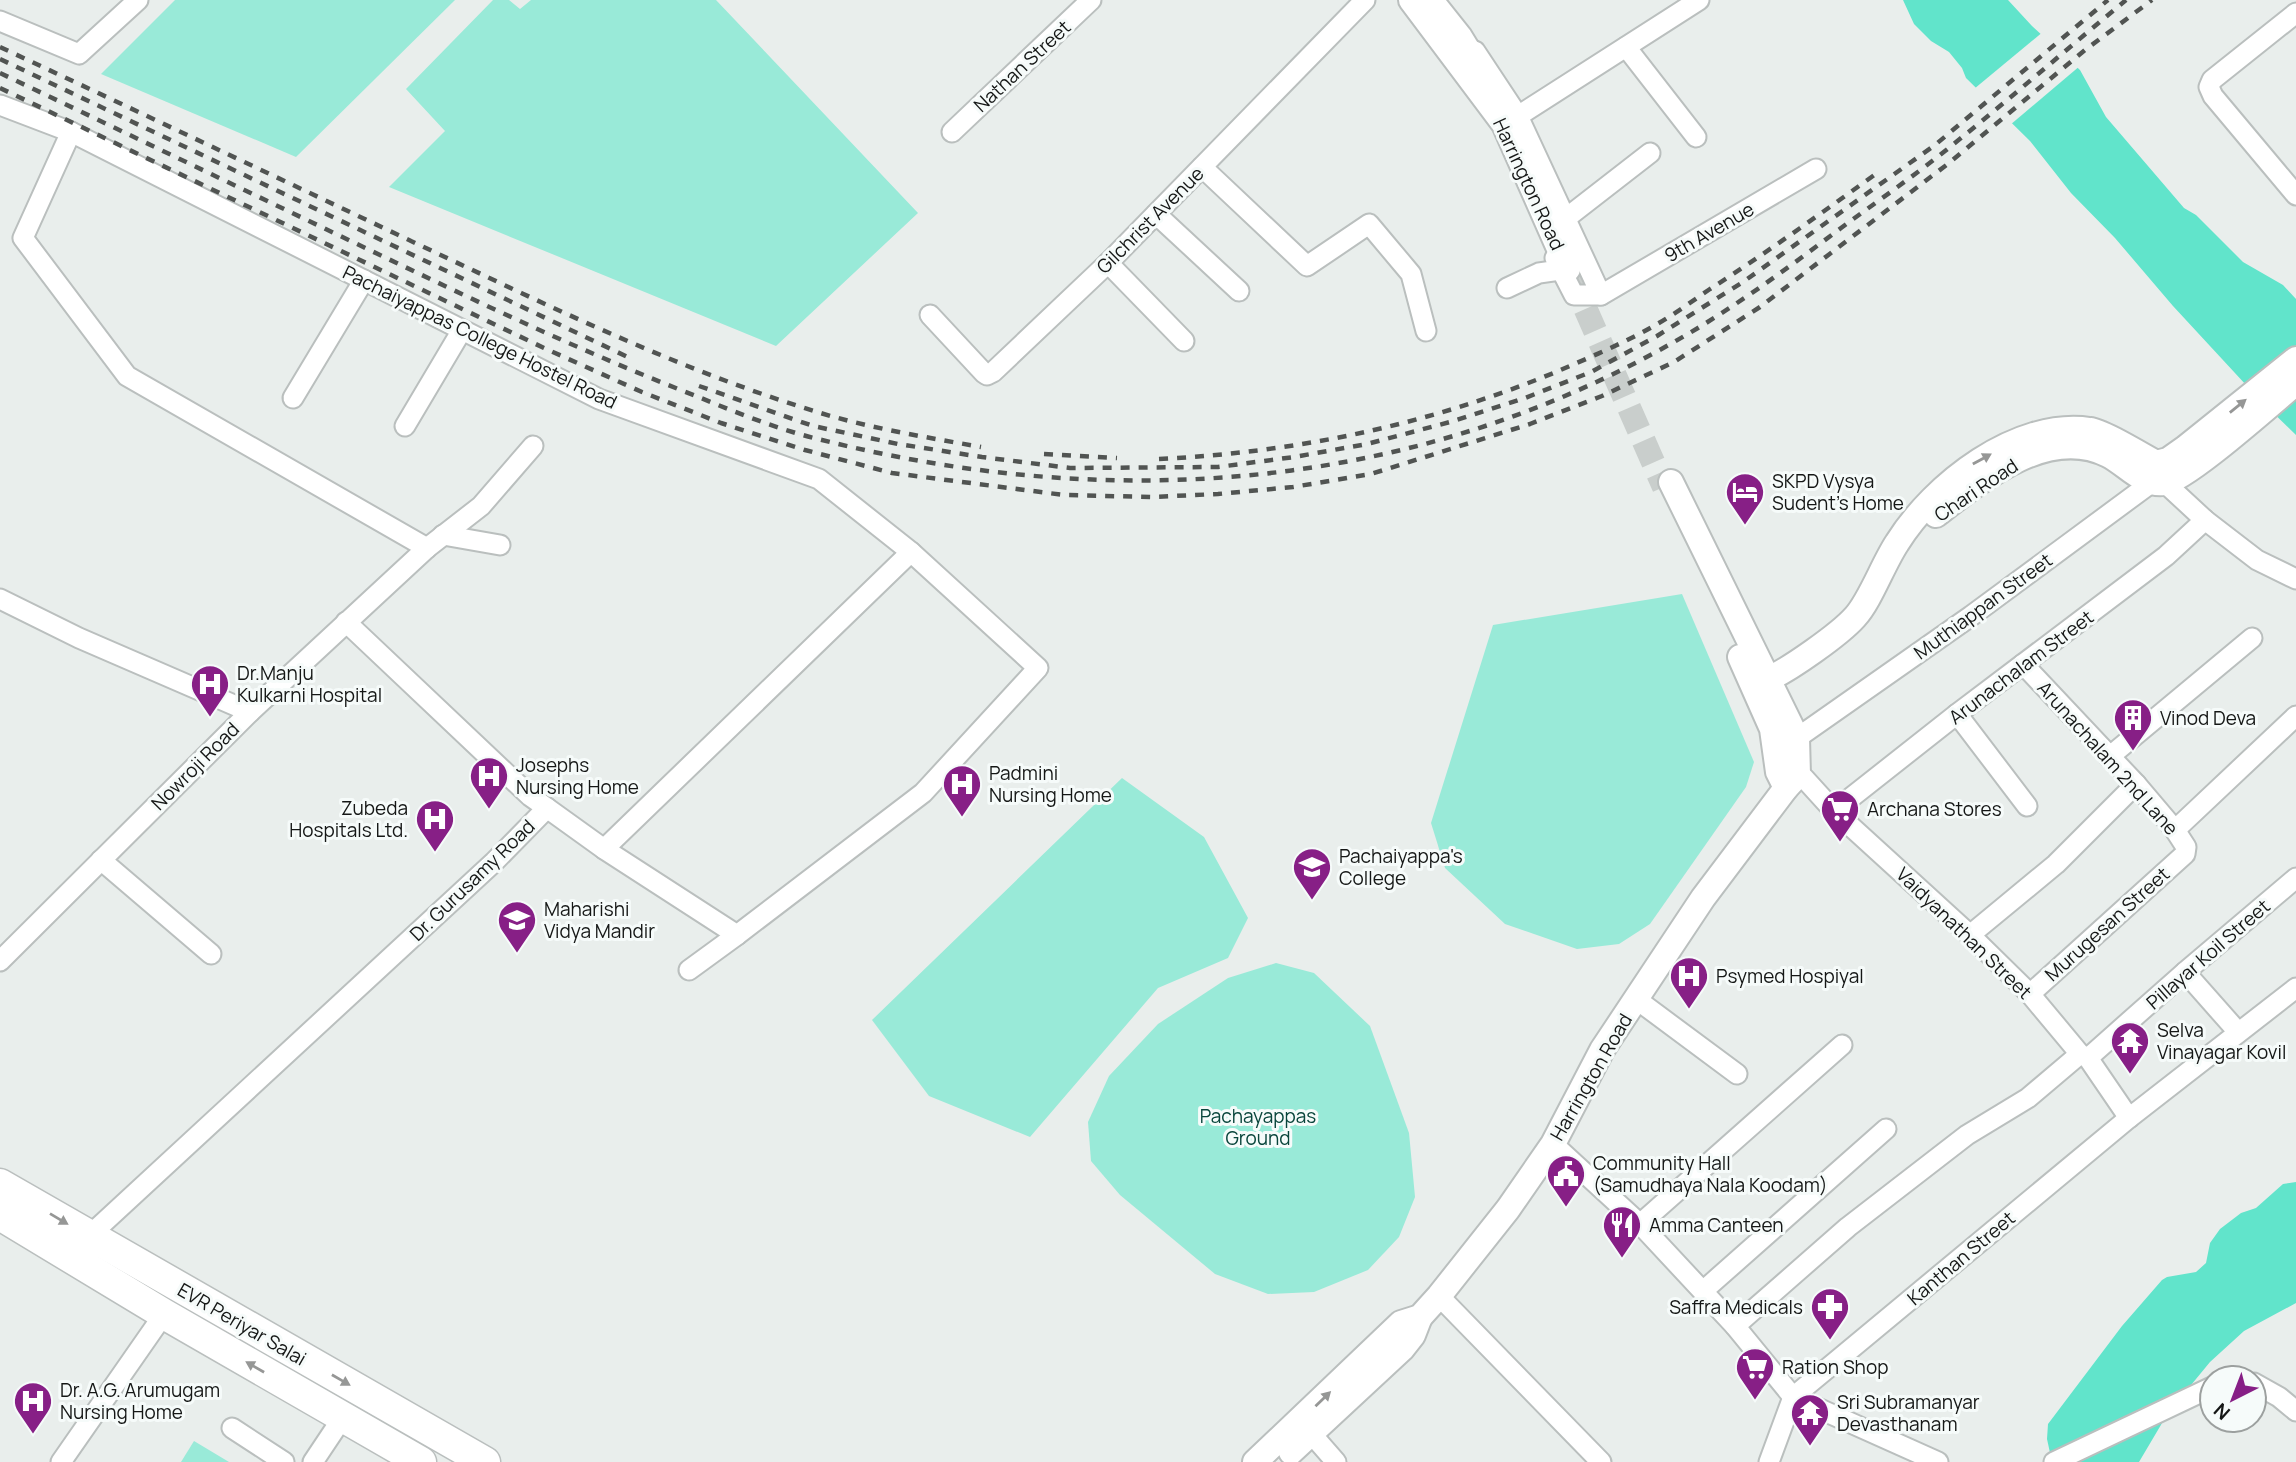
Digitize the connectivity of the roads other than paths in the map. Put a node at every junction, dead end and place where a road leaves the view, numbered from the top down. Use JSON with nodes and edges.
{"nodes":[{"id":1,"x":138,"y":0,"type":"edge"},
{"id":2,"x":1091,"y":0,"type":"edge"},
{"id":3,"x":1366,"y":0,"type":"edge"},
{"id":4,"x":1398,"y":0,"type":"edge"},
{"id":5,"x":1410,"y":0,"type":"edge"},
{"id":6,"x":1431,"y":0,"type":"edge"},
{"id":7,"x":1442,"y":0,"type":"edge"},
{"id":8,"x":1699,"y":0,"type":"edge"},
{"id":9,"x":2296,"y":13,"type":"edge"},
{"id":10,"x":0,"y":21,"type":"edge"},
{"id":11,"x":1626,"y":47,"type":"junction"},
{"id":12,"x":0,"y":105,"type":"edge"},
{"id":13,"x":1518,"y":116,"type":"junction"},
{"id":14,"x":71,"y":132,"type":"junction"},
{"id":15,"x":952,"y":132,"type":"dead end"},
{"id":16,"x":1696,"y":137,"type":"dead end"},
{"id":17,"x":1650,"y":153,"type":"dead end"},
{"id":18,"x":1202,"y":167,"type":"junction"},
{"id":19,"x":1816,"y":169,"type":"dead end"},
{"id":20,"x":2296,"y":195,"type":"edge"},
{"id":21,"x":1156,"y":214,"type":"junction"},
{"id":22,"x":1565,"y":219,"type":"junction"},
{"id":23,"x":1108,"y":262,"type":"junction"},
{"id":24,"x":1565,"y":274,"type":"junction"},
{"id":25,"x":364,"y":280,"type":"junction"},
{"id":26,"x":1507,"y":288,"type":"dead end"},
{"id":27,"x":1239,"y":292,"type":"dead end"},
{"id":28,"x":1601,"y":295,"type":"junction"},
{"id":29,"x":930,"y":315,"type":"dead end"},
{"id":30,"x":462,"y":330,"type":"junction"},
{"id":31,"x":1426,"y":331,"type":"dead end"},
{"id":32,"x":1184,"y":341,"type":"dead end"},
{"id":33,"x":2296,"y":359,"type":"edge"},
{"id":34,"x":2296,"y":383,"type":"edge"},
{"id":35,"x":293,"y":398,"type":"dead end"},
{"id":36,"x":405,"y":426,"type":"dead end"},
{"id":37,"x":533,"y":446,"type":"dead end"},
{"id":38,"x":2191,"y":456,"type":"junction"},
{"id":39,"x":2157,"y":476,"type":"junction"},
{"id":40,"x":2205,"y":520,"type":"junction"},
{"id":41,"x":443,"y":535,"type":"junction"},
{"id":42,"x":500,"y":545,"type":"dead end"},
{"id":43,"x":427,"y":548,"type":"junction"},
{"id":44,"x":911,"y":552,"type":"junction"},
{"id":45,"x":2296,"y":579,"type":"edge"},
{"id":46,"x":0,"y":599,"type":"edge"},
{"id":47,"x":346,"y":622,"type":"junction"},
{"id":48,"x":2252,"y":638,"type":"dead end"},
{"id":49,"x":2024,"y":664,"type":"junction"},
{"id":50,"x":1771,"y":683,"type":"junction"},
{"id":51,"x":250,"y":712,"type":"junction"},
{"id":52,"x":1957,"y":714,"type":"junction"},
{"id":53,"x":2296,"y":716,"type":"edge"},
{"id":54,"x":1797,"y":738,"type":"junction"},
{"id":55,"x":2109,"y":757,"type":"junction"},
{"id":56,"x":1787,"y":778,"type":"junction"},
{"id":57,"x":2136,"y":785,"type":"junction"},
{"id":58,"x":2027,"y":806,"type":"dead end"},
{"id":59,"x":547,"y":808,"type":"junction"},
{"id":60,"x":1834,"y":811,"type":"junction"},
{"id":61,"x":2175,"y":830,"type":"junction"},
{"id":62,"x":604,"y":849,"type":"junction"},
{"id":63,"x":2185,"y":854,"type":"joint"},
{"id":64,"x":101,"y":860,"type":"junction"},
{"id":65,"x":2296,"y":878,"type":"edge"},
{"id":66,"x":737,"y":934,"type":"junction"},
{"id":67,"x":1970,"y":935,"type":"junction"},
{"id":68,"x":211,"y":954,"type":"dead end"},
{"id":69,"x":0,"y":961,"type":"edge"},
{"id":70,"x":688,"y":970,"type":"dead end"},
{"id":71,"x":2185,"y":972,"type":"junction"},
{"id":72,"x":2296,"y":988,"type":"edge"},
{"id":73,"x":2030,"y":994,"type":"junction"},
{"id":74,"x":1636,"y":999,"type":"junction"},
{"id":75,"x":2238,"y":1032,"type":"junction"},
{"id":76,"x":1842,"y":1045,"type":"dead end"},
{"id":77,"x":2084,"y":1056,"type":"junction"},
{"id":78,"x":1737,"y":1074,"type":"dead end"},
{"id":79,"x":2129,"y":1118,"type":"junction"},
{"id":80,"x":1886,"y":1129,"type":"dead end"},
{"id":81,"x":1553,"y":1144,"type":"junction"},
{"id":82,"x":0,"y":1184,"type":"edge"},
{"id":83,"x":0,"y":1215,"type":"edge"},
{"id":84,"x":1640,"y":1224,"type":"junction"},
{"id":85,"x":89,"y":1236,"type":"junction"},
{"id":86,"x":1703,"y":1291,"type":"junction"},
{"id":87,"x":1439,"y":1296,"type":"junction"},
{"id":88,"x":164,"y":1314,"type":"junction"},
{"id":89,"x":1735,"y":1326,"type":"junction"},
{"id":90,"x":2268,"y":1392,"type":"edge"},
{"id":91,"x":2198,"y":1394,"type":"edge"},
{"id":92,"x":1793,"y":1397,"type":"junction"},
{"id":93,"x":2291,"y":1406,"type":"edge"},
{"id":94,"x":343,"y":1417,"type":"junction"},
{"id":95,"x":1306,"y":1427,"type":"junction"},
{"id":96,"x":232,"y":1428,"type":"dead end"},
{"id":97,"x":61,"y":1462,"type":"edge"},
{"id":98,"x":284,"y":1462,"type":"edge"},
{"id":99,"x":313,"y":1462,"type":"edge"},
{"id":100,"x":421,"y":1462,"type":"edge"},
{"id":101,"x":485,"y":1462,"type":"edge"},
{"id":102,"x":1255,"y":1462,"type":"edge"},
{"id":103,"x":1281,"y":1462,"type":"edge"},
{"id":104,"x":1336,"y":1462,"type":"edge"},
{"id":105,"x":1601,"y":1462,"type":"edge"},
{"id":106,"x":1769,"y":1462,"type":"edge"},
{"id":107,"x":1938,"y":1462,"type":"edge"},
{"id":108,"x":2054,"y":1462,"type":"edge"}],
"edges":[{"from":1,"to":10,"type":"street"},
{"from":2,"to":15,"type":"street","name":"Nathan Street"},
{"from":3,"to":18,"type":"street","name":"Gilchrist Avenue"},
{"from":4,"to":24,"type":"street"},
{"from":5,"to":24,"type":"street","name":"Harrington Road"},
{"from":6,"to":24,"type":"street","name":"Harrington Road"},
{"from":7,"to":13,"type":"street"},
{"from":8,"to":11,"type":"street"},
{"from":9,"to":20,"type":"street"},
{"from":11,"to":13,"type":"street"},
{"from":11,"to":16,"type":"street"},
{"from":12,"to":14,"type":"street","name":"Pachaiyappas College Hostel Road"},
{"from":13,"to":22,"type":"street"},
{"from":14,"to":25,"type":"street","name":"Pachaiyappas College Hostel Road"},
{"from":14,"to":43,"type":"street"},
{"from":17,"to":22,"type":"street"},
{"from":18,"to":21,"type":"street","name":"Gilchrist Avenue"},
{"from":18,"to":31,"type":"street"},
{"from":19,"to":28,"type":"street","name":"9th Avenue"},
{"from":21,"to":23,"type":"street","name":"Gilchrist Avenue"},
{"from":21,"to":27,"type":"street"},
{"from":22,"to":28,"type":"street"},
{"from":23,"to":29,"type":"street","name":"Gilchrist Avenue"},
{"from":23,"to":32,"type":"street"},
{"from":24,"to":26,"type":"street"},
{"from":24,"to":28,"type":"street"},
{"from":25,"to":30,"type":"street","name":"Pachaiyappas College Hostel Road"},
{"from":25,"to":35,"type":"street"},
{"from":30,"to":36,"type":"street"},
{"from":30,"to":44,"type":"street","name":"Pachaiyappas College Hostel Road"},
{"from":38,"to":33,"type":"street","one_way":true},
{"from":34,"to":38,"type":"street"},
{"from":37,"to":41,"type":"street","name":"Nowroji Road"},
{"from":38,"to":39,"type":"street"},
{"from":39,"to":40,"type":"street"},
{"from":39,"to":50,"type":"street","name":"Chari Road"},
{"from":39,"to":54,"type":"street","name":"Muthiappan Street"},
{"from":40,"to":45,"type":"street"},
{"from":40,"to":49,"type":"street","name":"Arunachalam Street"},
{"from":41,"to":42,"type":"street"},
{"from":41,"to":43,"type":"street","name":"Nowroji Road"},
{"from":43,"to":47,"type":"street","name":"Nowroji Road"},
{"from":44,"to":62,"type":"street"},
{"from":44,"to":66,"type":"street","name":"Pachaiyappas College Hostel Road"},
{"from":46,"to":51,"type":"street"},
{"from":47,"to":51,"type":"street","name":"Nowroji Road"},
{"from":47,"to":59,"type":"street"},
{"from":48,"to":55,"type":"street"},
{"from":49,"to":52,"type":"street","name":"Arunachalam Street"},
{"from":49,"to":55,"type":"street","name":"Arunachalam 2nd Lane"},
{"from":50,"to":54,"type":"street"},
{"from":50,"to":56,"type":"street"},
{"from":51,"to":64,"type":"street","name":"Nowroji Road"},
{"from":52,"to":58,"type":"street"},
{"from":52,"to":60,"type":"street","name":"Arunachalam Street"},
{"from":53,"to":61,"type":"street"},
{"from":54,"to":56,"type":"street"},
{"from":55,"to":57,"type":"street","name":"Arunachalam 2nd Lane"},
{"from":56,"to":60,"type":"street","name":"Vaidyanathan Street"},
{"from":56,"to":74,"type":"street","name":"Harrington Road"},
{"from":57,"to":61,"type":"street","name":"Arunachalam 2nd Lane"},
{"from":57,"to":67,"type":"street"},
{"from":59,"to":62,"type":"street","name":"Dr. Gurusamy Road"},
{"from":59,"to":85,"type":"street","name":"Dr. Gurusamy Road"},
{"from":60,"to":67,"type":"street","name":"Vaidyanathan Street"},
{"from":61,"to":63,"type":"street","name":"Arunachalam 2nd Lane"},
{"from":62,"to":66,"type":"street","name":"Dr. Gurusamy Road"},
{"from":63,"to":73,"type":"street","name":"Murugesan Street"},
{"from":64,"to":68,"type":"street"},
{"from":64,"to":69,"type":"street","name":"Nowroji Road"},
{"from":65,"to":71,"type":"street","name":"Pillayar Koil Street"},
{"from":66,"to":70,"type":"street"},
{"from":67,"to":73,"type":"street","name":"Vaidyanathan Street"},
{"from":71,"to":75,"type":"street"},
{"from":71,"to":77,"type":"street","name":"Pillayar Koil Street"},
{"from":72,"to":75,"type":"street","name":"Kanthan Street"},
{"from":73,"to":77,"type":"street","name":"Vaidyanathan Street"},
{"from":74,"to":78,"type":"street"},
{"from":74,"to":81,"type":"street","name":"Harrington Road"},
{"from":75,"to":79,"type":"street","name":"Kanthan Street"},
{"from":76,"to":84,"type":"street"},
{"from":77,"to":79,"type":"street","name":"Vaidyanathan Street"},
{"from":77,"to":89,"type":"street","name":"Pillayar Koil Street"},
{"from":79,"to":92,"type":"street","name":"Kanthan Street"},
{"from":80,"to":86,"type":"street"},
{"from":81,"to":84,"type":"street"},
{"from":81,"to":87,"type":"street","name":"Harrington Road"},
{"from":82,"to":85,"type":"main road","name":"EVR Periyar Salai","one_way":true},
{"from":83,"to":88,"type":"main road","name":"EVR Periyar Salai"},
{"from":84,"to":86,"type":"street"},
{"from":85,"to":101,"type":"main road","name":"EVR Periyar Salai","one_way":true},
{"from":86,"to":89,"type":"street"},
{"from":87,"to":95,"type":"street","name":"Harrington Road"},
{"from":87,"to":105,"type":"street"},
{"from":94,"to":88,"type":"main road","name":"EVR Periyar Salai","one_way":true},
{"from":88,"to":97,"type":"street"},
{"from":89,"to":92,"type":"street"},
{"from":90,"to":93,"type":"street"},
{"from":91,"to":108,"type":"street"},
{"from":92,"to":106,"type":"street"},
{"from":92,"to":107,"type":"street"},
{"from":94,"to":99,"type":"street"},
{"from":94,"to":100,"type":"main road","name":"EVR Periyar Salai"},
{"from":95,"to":102,"type":"street","name":"Harrington Road"},
{"from":95,"to":103,"type":"street"},
{"from":95,"to":104,"type":"street"},
{"from":96,"to":98,"type":"street"}]}
